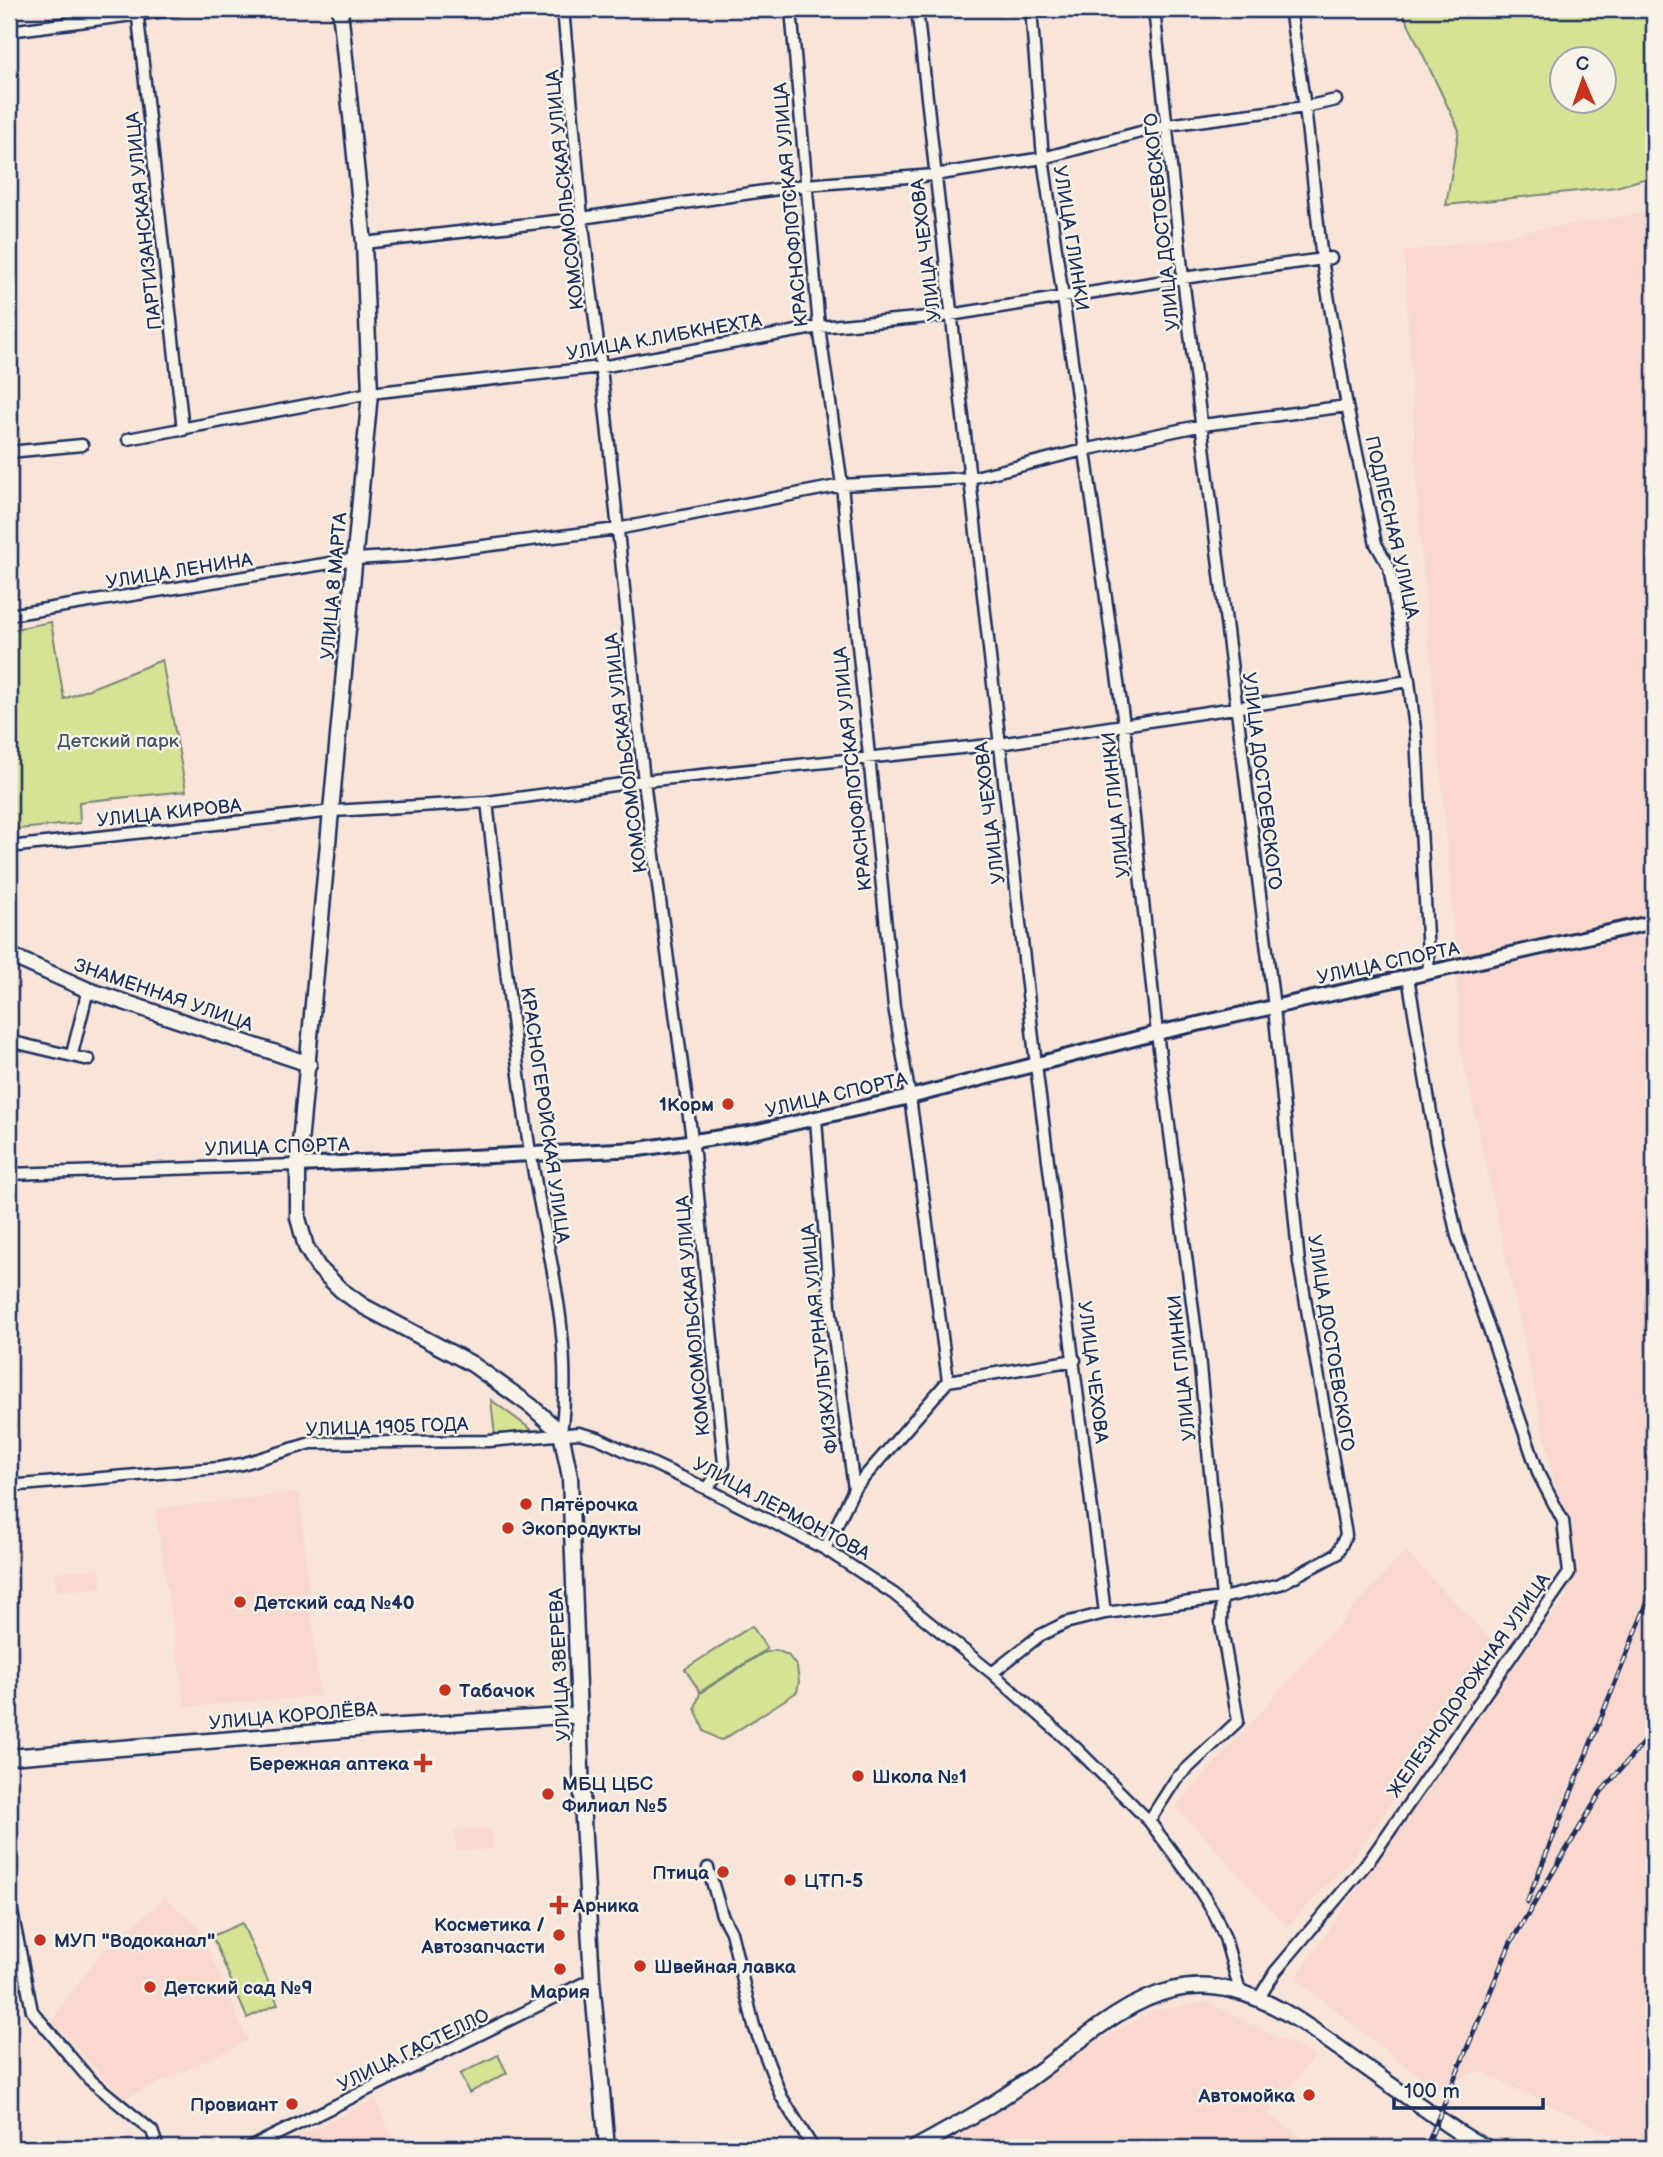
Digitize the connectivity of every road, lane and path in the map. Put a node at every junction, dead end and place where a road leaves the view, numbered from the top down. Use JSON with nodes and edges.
{"nodes":[{"id":1,"x":179,"y":9,"type":"edge"},
{"id":2,"x":340,"y":9,"type":"edge"},
{"id":3,"x":563,"y":9,"type":"edge"},
{"id":4,"x":791,"y":9,"type":"edge"},
{"id":5,"x":917,"y":9,"type":"edge"},
{"id":6,"x":1031,"y":9,"type":"edge"},
{"id":7,"x":1154,"y":9,"type":"edge"},
{"id":8,"x":1290,"y":9,"type":"edge"},
{"id":9,"x":137,"y":12,"type":"edge"},
{"id":10,"x":9,"y":31,"type":"edge"},
{"id":11,"x":1336,"y":100,"type":"dead end"},
{"id":12,"x":1305,"y":107,"type":"junction"},
{"id":13,"x":1167,"y":125,"type":"junction"},
{"id":14,"x":1043,"y":158,"type":"junction"},
{"id":15,"x":934,"y":175,"type":"junction"},
{"id":16,"x":805,"y":185,"type":"junction"},
{"id":17,"x":582,"y":218,"type":"junction"},
{"id":18,"x":365,"y":243,"type":"junction"},
{"id":19,"x":1326,"y":259,"type":"junction"},
{"id":20,"x":1183,"y":278,"type":"junction"},
{"id":21,"x":1064,"y":296,"type":"junction"},
{"id":22,"x":950,"y":315,"type":"junction"},
{"id":23,"x":819,"y":327,"type":"junction"},
{"id":24,"x":601,"y":368,"type":"junction"},
{"id":25,"x":370,"y":393,"type":"junction"},
{"id":26,"x":1347,"y":406,"type":"junction"},
{"id":27,"x":1203,"y":425,"type":"junction"},
{"id":28,"x":183,"y":430,"type":"junction"},
{"id":29,"x":128,"y":439,"type":"dead end"},
{"id":30,"x":82,"y":445,"type":"dead end"},
{"id":31,"x":1084,"y":450,"type":"junction"},
{"id":32,"x":9,"y":452,"type":"edge"},
{"id":33,"x":971,"y":478,"type":"junction"},
{"id":34,"x":842,"y":485,"type":"junction"},
{"id":35,"x":617,"y":529,"type":"junction"},
{"id":36,"x":355,"y":559,"type":"junction"},
{"id":37,"x":9,"y":615,"type":"edge"},
{"id":38,"x":1409,"y":681,"type":"junction"},
{"id":39,"x":1235,"y":709,"type":"junction"},
{"id":40,"x":1124,"y":724,"type":"junction"},
{"id":41,"x":999,"y":744,"type":"junction"},
{"id":42,"x":868,"y":757,"type":"junction"},
{"id":43,"x":644,"y":781,"type":"junction"},
{"id":44,"x":487,"y":802,"type":"junction"},
{"id":45,"x":333,"y":811,"type":"junction"},
{"id":46,"x":9,"y":847,"type":"edge"},
{"id":47,"x":1654,"y":922,"type":"edge"},
{"id":48,"x":9,"y":955,"type":"edge"},
{"id":49,"x":1429,"y":973,"type":"junction"},
{"id":50,"x":1408,"y":977,"type":"junction"},
{"id":51,"x":88,"y":990,"type":"junction"},
{"id":52,"x":1274,"y":1007,"type":"junction"},
{"id":53,"x":1157,"y":1033,"type":"junction"},
{"id":54,"x":9,"y":1041,"type":"edge"},
{"id":55,"x":72,"y":1054,"type":"junction"},
{"id":56,"x":89,"y":1060,"type":"dead end"},
{"id":57,"x":309,"y":1065,"type":"junction"},
{"id":58,"x":1036,"y":1065,"type":"junction"},
{"id":59,"x":910,"y":1097,"type":"junction"},
{"id":60,"x":816,"y":1119,"type":"junction"},
{"id":61,"x":692,"y":1142,"type":"junction"},
{"id":62,"x":531,"y":1155,"type":"junction"},
{"id":63,"x":298,"y":1165,"type":"junction"},
{"id":64,"x":9,"y":1174,"type":"edge"},
{"id":65,"x":1075,"y":1360,"type":"junction"},
{"id":66,"x":948,"y":1381,"type":"junction"},
{"id":67,"x":561,"y":1433,"type":"junction"},
{"id":68,"x":9,"y":1486,"type":"edge"},
{"id":69,"x":707,"y":1489,"type":"junction"},
{"id":70,"x":854,"y":1489,"type":"junction"},
{"id":71,"x":825,"y":1549,"type":"junction"},
{"id":72,"x":1222,"y":1598,"type":"junction"},
{"id":73,"x":1105,"y":1613,"type":"junction"},
{"id":74,"x":992,"y":1673,"type":"junction"},
{"id":75,"x":580,"y":1715,"type":"junction"},
{"id":76,"x":9,"y":1757,"type":"edge"},
{"id":77,"x":1149,"y":1821,"type":"junction"},
{"id":78,"x":708,"y":1868,"type":"dead end"},
{"id":79,"x":9,"y":1897,"type":"edge"},
{"id":80,"x":592,"y":1979,"type":"junction"},
{"id":81,"x":1240,"y":1991,"type":"junction"},
{"id":82,"x":1259,"y":1998,"type":"junction"},
{"id":83,"x":158,"y":2148,"type":"edge"},
{"id":84,"x":249,"y":2148,"type":"edge"},
{"id":85,"x":607,"y":2148,"type":"edge"},
{"id":86,"x":813,"y":2148,"type":"edge"},
{"id":87,"x":915,"y":2148,"type":"edge"},
{"id":88,"x":1488,"y":2148,"type":"edge"}],
"edges":[{"from":1,"to":9,"type":"street"},
{"from":2,"to":18,"type":"main road","name":"УЛИЦА 8 МАРТА"},
{"from":3,"to":17,"type":"street","name":"КОМСОМОЛЬСКАЯ УЛИЦА"},
{"from":4,"to":16,"type":"street","name":"КРАСНОФЛОТСКАЯ УЛИЦА"},
{"from":5,"to":15,"type":"street","name":"УЛИЦА ЧЕХОВА"},
{"from":6,"to":14,"type":"street","name":"УЛИЦА ГЛИНКИ"},
{"from":7,"to":13,"type":"street","name":"УЛИЦА ДОСТОЕВСКОГО"},
{"from":8,"to":12,"type":"street","name":"ПОДЛЕСНАЯ УЛИЦА"},
{"from":9,"to":10,"type":"street"},
{"from":9,"to":28,"type":"street","name":"ПАРТИЗАНСКАЯ УЛИЦА"},
{"from":11,"to":12,"type":"street"},
{"from":12,"to":13,"type":"street"},
{"from":12,"to":19,"type":"street","name":"ПОДЛЕСНАЯ УЛИЦА"},
{"from":13,"to":14,"type":"street"},
{"from":13,"to":20,"type":"street","name":"УЛИЦА ДОСТОЕВСКОГО"},
{"from":14,"to":15,"type":"street"},
{"from":14,"to":21,"type":"street","name":"УЛИЦА ГЛИНКИ"},
{"from":15,"to":16,"type":"street"},
{"from":15,"to":22,"type":"street","name":"УЛИЦА ЧЕХОВА"},
{"from":16,"to":17,"type":"street"},
{"from":16,"to":23,"type":"street","name":"КРАСНОФЛОТСКАЯ УЛИЦА"},
{"from":17,"to":18,"type":"street"},
{"from":17,"to":24,"type":"street","name":"КОМСОМОЛЬСКАЯ УЛИЦА"},
{"from":18,"to":25,"type":"main road","name":"УЛИЦА 8 МАРТА"},
{"from":19,"to":20,"type":"street","name":"УЛИЦА К.ЛИБКНЕХТА"},
{"from":19,"to":26,"type":"street","name":"ПОДЛЕСНАЯ УЛИЦА"},
{"from":20,"to":21,"type":"street","name":"УЛИЦА К.ЛИБКНЕХТА"},
{"from":20,"to":27,"type":"street","name":"УЛИЦА ДОСТОЕВСКОГО"},
{"from":21,"to":22,"type":"street","name":"УЛИЦА К.ЛИБКНЕХТА"},
{"from":21,"to":31,"type":"street","name":"УЛИЦА ГЛИНКИ"},
{"from":22,"to":23,"type":"street","name":"УЛИЦА К.ЛИБКНЕХТА"},
{"from":22,"to":33,"type":"street","name":"УЛИЦА ЧЕХОВА"},
{"from":23,"to":24,"type":"street","name":"УЛИЦА К.ЛИБКНЕХТА"},
{"from":23,"to":34,"type":"street","name":"КРАСНОФЛОТСКАЯ УЛИЦА"},
{"from":24,"to":25,"type":"street","name":"УЛИЦА К.ЛИБКНЕХТА"},
{"from":24,"to":35,"type":"street","name":"КОМСОМОЛЬСКАЯ УЛИЦА"},
{"from":25,"to":28,"type":"street","name":"УЛИЦА К.ЛИБКНЕХТА"},
{"from":25,"to":36,"type":"main road","name":"УЛИЦА 8 МАРТА"},
{"from":26,"to":27,"type":"street","name":"УЛИЦА ЛЕНИНА"},
{"from":26,"to":38,"type":"street","name":"ПОДЛЕСНАЯ УЛИЦА"},
{"from":27,"to":31,"type":"street","name":"УЛИЦА ЛЕНИНА"},
{"from":27,"to":39,"type":"street","name":"УЛИЦА ДОСТОЕВСКОГО"},
{"from":28,"to":29,"type":"street","name":"УЛИЦА К.ЛИБКНЕХТА"},
{"from":30,"to":32,"type":"street"},
{"from":31,"to":33,"type":"street","name":"УЛИЦА ЛЕНИНА"},
{"from":31,"to":40,"type":"street","name":"УЛИЦА ГЛИНКИ"},
{"from":33,"to":34,"type":"street","name":"УЛИЦА ЛЕНИНА"},
{"from":33,"to":41,"type":"street","name":"УЛИЦА ЧЕХОВА"},
{"from":34,"to":35,"type":"street","name":"УЛИЦА ЛЕНИНА"},
{"from":34,"to":42,"type":"street","name":"КРАСНОФЛОТСКАЯ УЛИЦА"},
{"from":35,"to":36,"type":"street","name":"УЛИЦА ЛЕНИНА"},
{"from":35,"to":43,"type":"street","name":"КОМСОМОЛЬСКАЯ УЛИЦА"},
{"from":36,"to":37,"type":"street","name":"УЛИЦА ЛЕНИНА"},
{"from":36,"to":45,"type":"main road","name":"УЛИЦА 8 МАРТА"},
{"from":38,"to":39,"type":"street","name":"УЛИЦА КИРОВА"},
{"from":38,"to":49,"type":"street","name":"ПОДЛЕСНАЯ УЛИЦА"},
{"from":39,"to":40,"type":"street","name":"УЛИЦА КИРОВА"},
{"from":39,"to":52,"type":"street","name":"УЛИЦА ДОСТОЕВСКОГО"},
{"from":40,"to":41,"type":"street","name":"УЛИЦА КИРОВА"},
{"from":40,"to":53,"type":"street","name":"УЛИЦА ГЛИНКИ"},
{"from":41,"to":42,"type":"street","name":"УЛИЦА КИРОВА"},
{"from":41,"to":58,"type":"street","name":"УЛИЦА ЧЕХОВА"},
{"from":42,"to":43,"type":"street","name":"УЛИЦА КИРОВА"},
{"from":42,"to":59,"type":"street","name":"КРАСНОФЛОТСКАЯ УЛИЦА"},
{"from":43,"to":44,"type":"street","name":"УЛИЦА КИРОВА"},
{"from":43,"to":61,"type":"street","name":"КОМСОМОЛЬСКАЯ УЛИЦА"},
{"from":44,"to":45,"type":"street","name":"УЛИЦА КИРОВА"},
{"from":44,"to":62,"type":"street","name":"КРАСНОГЕРОЙСКАЯ УЛИЦА"},
{"from":45,"to":46,"type":"street","name":"УЛИЦА КИРОВА"},
{"from":45,"to":57,"type":"main road","name":"УЛИЦА 8 МАРТА"},
{"from":47,"to":49,"type":"street","name":"УЛИЦА СПОРТА"},
{"from":48,"to":51,"type":"main road","name":"ЗНАМЕННАЯ УЛИЦА"},
{"from":49,"to":50,"type":"street","name":"УЛИЦА СПОРТА"},
{"from":50,"to":52,"type":"street","name":"УЛИЦА СПОРТА"},
{"from":50,"to":82,"type":"street","name":"ЖЕЛЕЗНОДОРОЖНАЯ УЛИЦА"},
{"from":51,"to":55,"type":"street"},
{"from":51,"to":57,"type":"main road","name":"ЗНАМЕННАЯ УЛИЦА"},
{"from":52,"to":53,"type":"street","name":"УЛИЦА СПОРТА"},
{"from":52,"to":72,"type":"street","name":"УЛИЦА ДОСТОЕВСКОГО"},
{"from":53,"to":58,"type":"street","name":"УЛИЦА СПОРТА"},
{"from":53,"to":72,"type":"street","name":"УЛИЦА ГЛИНКИ"},
{"from":54,"to":55,"type":"street"},
{"from":55,"to":56,"type":"street"},
{"from":57,"to":63,"type":"main road","name":"УЛИЦА 8 МАРТА"},
{"from":58,"to":59,"type":"street","name":"УЛИЦА СПОРТА"},
{"from":58,"to":65,"type":"street","name":"УЛИЦА ЧЕХОВА"},
{"from":59,"to":60,"type":"street","name":"УЛИЦА СПОРТА"},
{"from":59,"to":66,"type":"street","name":"КРАСНОФЛОТСКАЯ УЛИЦА"},
{"from":60,"to":61,"type":"street","name":"УЛИЦА СПОРТА"},
{"from":60,"to":70,"type":"street","name":"ФИЗКУЛЬТУРНАЯ УЛИЦА"},
{"from":61,"to":62,"type":"street","name":"УЛИЦА СПОРТА"},
{"from":61,"to":69,"type":"street","name":"КОМСОМОЛЬСКАЯ УЛИЦА"},
{"from":62,"to":63,"type":"street","name":"УЛИЦА СПОРТА"},
{"from":62,"to":67,"type":"street","name":"КРАСНОГЕРОЙСКАЯ УЛИЦА"},
{"from":63,"to":64,"type":"street","name":"УЛИЦА СПОРТА"},
{"from":63,"to":67,"type":"main road"},
{"from":65,"to":66,"type":"street"},
{"from":65,"to":73,"type":"street","name":"УЛИЦА ЧЕХОВА"},
{"from":66,"to":70,"type":"street"},
{"from":67,"to":68,"type":"street","name":"УЛИЦА 1905 ГОДА"},
{"from":67,"to":69,"type":"street","name":"УЛИЦА ЛЕРМОНТОВА"},
{"from":67,"to":75,"type":"main road","name":"УЛИЦА ЗВЕРЕВА"},
{"from":69,"to":71,"type":"street","name":"УЛИЦА ЛЕРМОНТОВА"},
{"from":70,"to":71,"type":"street"},
{"from":71,"to":74,"type":"street","name":"УЛИЦА ЛЕРМОНТОВА"},
{"from":72,"to":73,"type":"street"},
{"from":72,"to":77,"type":"street","name":"УЛИЦА ГЛИНКИ"},
{"from":73,"to":74,"type":"street"},
{"from":74,"to":77,"type":"street","name":"УЛИЦА ЛЕРМОНТОВА"},
{"from":75,"to":76,"type":"main road","name":"УЛИЦА КОРОЛЁВА"},
{"from":75,"to":80,"type":"main road","name":"УЛИЦА ЗВЕРЕВА"},
{"from":77,"to":81,"type":"street","name":"УЛИЦА ЛЕРМОНТОВА"},
{"from":78,"to":86,"type":"street"},
{"from":79,"to":83,"type":"street"},
{"from":80,"to":84,"type":"street","name":"УЛИЦА ГАСТЕЛЛО"},
{"from":80,"to":85,"type":"main road","name":"УЛИЦА ЗВЕРЕВА"},
{"from":81,"to":82,"type":"main road"},
{"from":81,"to":87,"type":"main road"},
{"from":82,"to":88,"type":"main road"}]}
